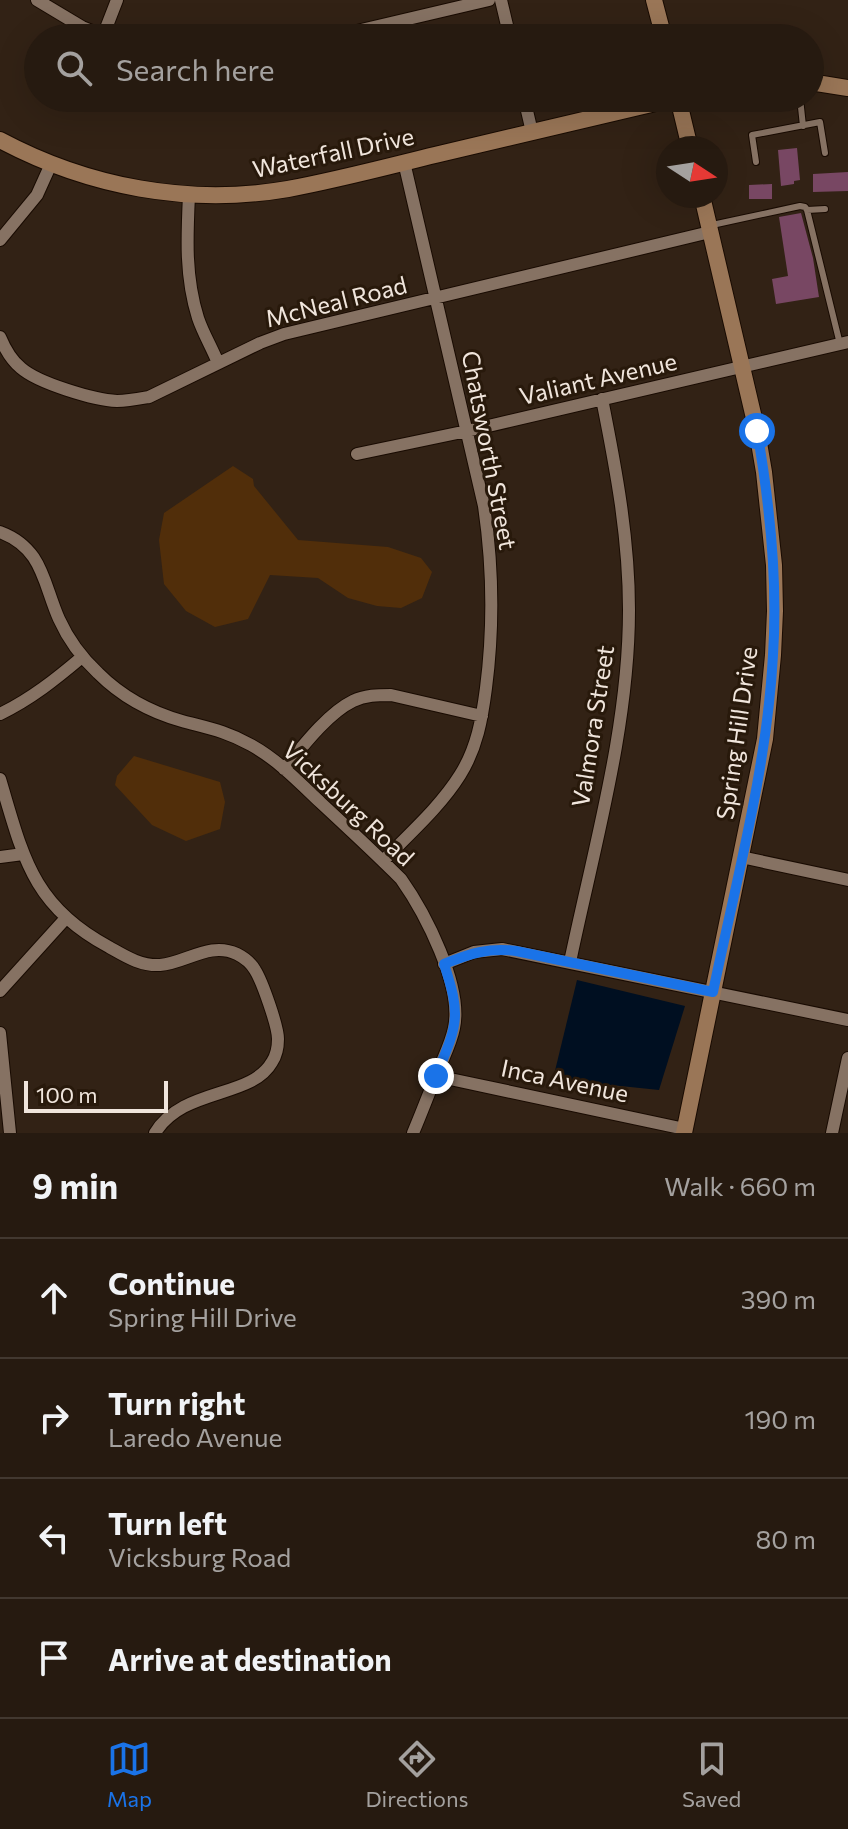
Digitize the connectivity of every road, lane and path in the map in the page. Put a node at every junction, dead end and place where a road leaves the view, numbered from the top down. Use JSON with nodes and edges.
{"nodes":[{"id":1,"x":37,"y":0,"type":"edge"},
{"id":2,"x":117,"y":0,"type":"edge"},
{"id":3,"x":489,"y":0,"type":"edge"},
{"id":4,"x":501,"y":0,"type":"edge"},
{"id":5,"x":654,"y":0,"type":"edge"},
{"id":6,"x":79,"y":24,"type":"edge"},
{"id":7,"x":110,"y":24,"type":"edge"},
{"id":8,"x":387,"y":24,"type":"edge"},
{"id":9,"x":507,"y":24,"type":"edge"},
{"id":10,"x":660,"y":24,"type":"edge"},
{"id":11,"x":824,"y":84,"type":"edge"},
{"id":12,"x":848,"y":88,"type":"edge"},
{"id":13,"x":527,"y":112,"type":"edge"},
{"id":14,"x":618,"y":112,"type":"edge"},
{"id":15,"x":681,"y":112,"type":"edge"},
{"id":16,"x":802,"y":112,"type":"edge"},
{"id":17,"x":803,"y":126,"type":"junction"},
{"id":18,"x":532,"y":132,"type":"junction"},
{"id":19,"x":687,"y":136,"type":"edge"},
{"id":20,"x":0,"y":140,"type":"edge"},
{"id":21,"x":825,"y":153,"type":"dead end"},
{"id":22,"x":404,"y":162,"type":"junction"},
{"id":23,"x":756,"y":162,"type":"dead end"},
{"id":24,"x":51,"y":164,"type":"junction"},
{"id":25,"x":189,"y":195,"type":"junction"},
{"id":26,"x":705,"y":208,"type":"edge"},
{"id":27,"x":825,"y":209,"type":"dead end"},
{"id":28,"x":807,"y":210,"type":"junction"},
{"id":29,"x":710,"y":229,"type":"junction"},
{"id":30,"x":0,"y":240,"type":"edge"},
{"id":31,"x":436,"y":298,"type":"junction"},
{"id":32,"x":0,"y":337,"type":"edge"},
{"id":33,"x":844,"y":343,"type":"edge"},
{"id":34,"x":218,"y":363,"type":"junction"},
{"id":35,"x":742,"y":366,"type":"junction"},
{"id":36,"x":602,"y":399,"type":"junction"},
{"id":37,"x":467,"y":431,"type":"junction"},
{"id":38,"x":357,"y":454,"type":"dead end"},
{"id":39,"x":0,"y":532,"type":"edge"},
{"id":40,"x":82,"y":657,"type":"junction"},
{"id":41,"x":0,"y":714,"type":"edge"},
{"id":42,"x":482,"y":716,"type":"junction"},
{"id":43,"x":284,"y":769,"type":"junction"},
{"id":44,"x":0,"y":779,"type":"edge"},
{"id":45,"x":23,"y":854,"type":"junction"},
{"id":46,"x":0,"y":857,"type":"edge"},
{"id":47,"x":741,"y":857,"type":"junction"},
{"id":48,"x":383,"y":861,"type":"junction"},
{"id":49,"x":848,"y":880,"type":"edge"},
{"id":50,"x":66,"y":918,"type":"junction"},
{"id":51,"x":570,"y":962,"type":"junction"},
{"id":52,"x":444,"y":964,"type":"junction"},
{"id":53,"x":0,"y":991,"type":"edge"},
{"id":54,"x":713,"y":992,"type":"junction"},
{"id":55,"x":848,"y":1020,"type":"edge"},
{"id":56,"x":0,"y":1033,"type":"edge"},
{"id":57,"x":848,"y":1058,"type":"edge"},
{"id":58,"x":436,"y":1076,"type":"junction"},
{"id":59,"x":685,"y":1131,"type":"edge"},
{"id":60,"x":6,"y":1132,"type":"edge"},
{"id":61,"x":155,"y":1133,"type":"edge"},
{"id":62,"x":413,"y":1133,"type":"edge"},
{"id":63,"x":832,"y":1133,"type":"edge"}],
"edges":[{"from":1,"to":6,"type":"street"},
{"from":2,"to":7,"type":"street"},
{"from":3,"to":8,"type":"street"},
{"from":4,"to":9,"type":"street"},
{"from":5,"to":10,"type":"main road"},
{"from":11,"to":12,"type":"main road"},
{"from":13,"to":18,"type":"street"},
{"from":14,"to":18,"type":"main road","name":"Waterfall Drive"},
{"from":15,"to":19,"type":"main road"},
{"from":16,"to":17,"type":"lane"},
{"from":17,"to":21,"type":"lane"},
{"from":17,"to":23,"type":"lane"},
{"from":18,"to":22,"type":"main road","name":"Waterfall Drive"},
{"from":20,"to":24,"type":"main road","name":"Waterfall Drive"},
{"from":22,"to":25,"type":"main road","name":"Waterfall Drive"},
{"from":22,"to":31,"type":"street","name":"Chatsworth Street"},
{"from":24,"to":25,"type":"main road","name":"Waterfall Drive"},
{"from":24,"to":30,"type":"street"},
{"from":25,"to":34,"type":"street"},
{"from":26,"to":29,"type":"main road","name":"Spring Hill Drive"},
{"from":27,"to":28,"type":"lane"},
{"from":28,"to":29,"type":"lane"},
{"from":28,"to":33,"type":"lane"},
{"from":29,"to":31,"type":"street","name":"McNeal Road"},
{"from":29,"to":35,"type":"main road","name":"Spring Hill Drive"},
{"from":31,"to":34,"type":"street","name":"McNeal Road"},
{"from":31,"to":37,"type":"street","name":"Chatsworth Street"},
{"from":32,"to":34,"type":"street","name":"McNeal Road"},
{"from":33,"to":35,"type":"street","name":"Valiant Avenue"},
{"from":35,"to":36,"type":"street","name":"Valiant Avenue"},
{"from":35,"to":47,"type":"main road","name":"Spring Hill Drive"},
{"from":36,"to":37,"type":"street","name":"Valiant Avenue"},
{"from":36,"to":51,"type":"street","name":"Valmora Street"},
{"from":37,"to":38,"type":"street","name":"Valiant Avenue"},
{"from":37,"to":42,"type":"street","name":"Chatsworth Street"},
{"from":39,"to":40,"type":"street","name":"Vicksburg Road"},
{"from":40,"to":41,"type":"street"},
{"from":40,"to":43,"type":"street","name":"Vicksburg Road"},
{"from":42,"to":43,"type":"street"},
{"from":42,"to":48,"type":"street","name":"Chatsworth Street"},
{"from":43,"to":48,"type":"street","name":"Vicksburg Road"},
{"from":44,"to":45,"type":"street"},
{"from":45,"to":46,"type":"street"},
{"from":45,"to":50,"type":"street"},
{"from":47,"to":49,"type":"street"},
{"from":47,"to":54,"type":"main road","name":"Spring Hill Drive"},
{"from":48,"to":52,"type":"street","name":"Vicksburg Road"},
{"from":50,"to":53,"type":"street"},
{"from":50,"to":61,"type":"street"},
{"from":51,"to":52,"type":"street"},
{"from":51,"to":54,"type":"street"},
{"from":52,"to":58,"type":"street","name":"Vicksburg Road"},
{"from":54,"to":55,"type":"street"},
{"from":54,"to":59,"type":"main road","name":"Spring Hill Drive"},
{"from":56,"to":60,"type":"street"},
{"from":57,"to":63,"type":"street"},
{"from":58,"to":59,"type":"street","name":"Inca Avenue"},
{"from":58,"to":62,"type":"street","name":"Vicksburg Road"}]}
